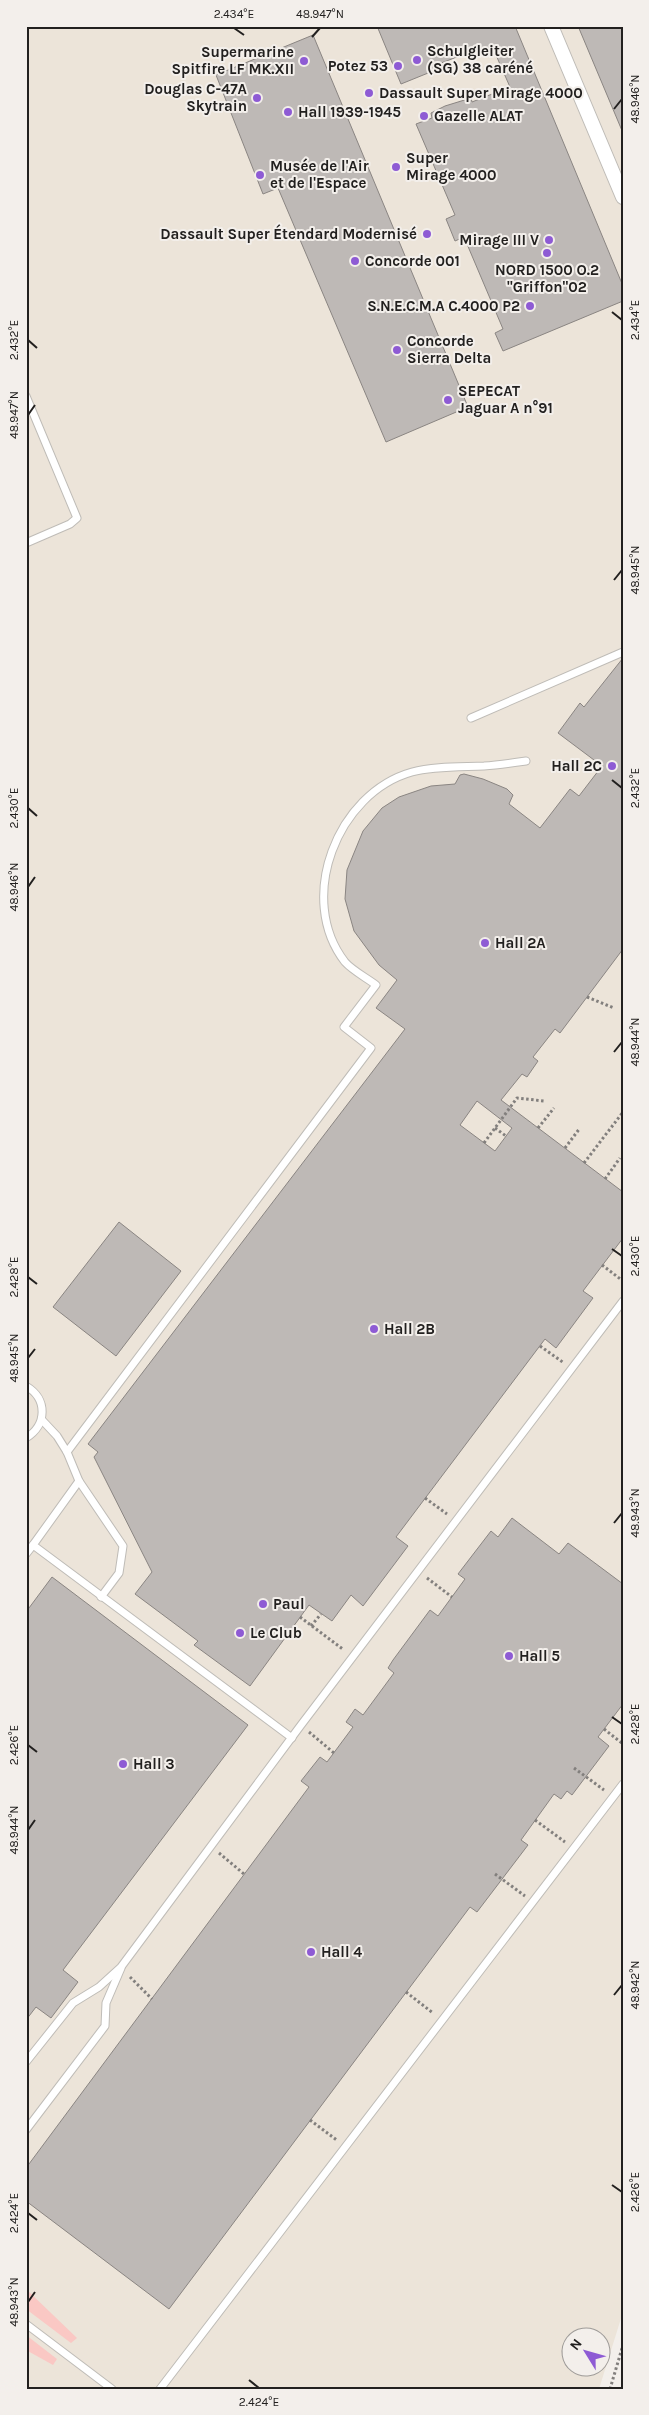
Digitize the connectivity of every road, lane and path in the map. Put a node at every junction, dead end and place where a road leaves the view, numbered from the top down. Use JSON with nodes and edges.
{"nodes":[{"id":1,"x":551,"y":26,"type":"edge"},
{"id":2,"x":623,"y":197,"type":"edge"},
{"id":3,"x":26,"y":396,"type":"edge"},
{"id":4,"x":26,"y":543,"type":"edge"},
{"id":5,"x":623,"y":652,"type":"edge"},
{"id":6,"x":471,"y":718,"type":"dead end"},
{"id":7,"x":526,"y":761,"type":"dead end"},
{"id":8,"x":587,"y":997,"type":"dead end"},
{"id":9,"x":614,"y":1008,"type":"dead end"},
{"id":10,"x":544,"y":1101,"type":"dead end"},
{"id":11,"x":554,"y":1108,"type":"dead end"},
{"id":12,"x":623,"y":1112,"type":"edge"},
{"id":13,"x":495,"y":1128,"type":"junction"},
{"id":14,"x":538,"y":1128,"type":"dead end"},
{"id":15,"x":580,"y":1128,"type":"dead end"},
{"id":16,"x":506,"y":1136,"type":"dead end"},
{"id":17,"x":484,"y":1143,"type":"dead end"},
{"id":18,"x":564,"y":1148,"type":"dead end"},
{"id":19,"x":620,"y":1158,"type":"dead end"},
{"id":20,"x":584,"y":1163,"type":"dead end"},
{"id":21,"x":605,"y":1179,"type":"dead end"},
{"id":22,"x":602,"y":1265,"type":"dead end"},
{"id":23,"x":623,"y":1281,"type":"edge"},
{"id":24,"x":623,"y":1301,"type":"edge"},
{"id":25,"x":540,"y":1346,"type":"dead end"},
{"id":26,"x":571,"y":1368,"type":"junction"},
{"id":27,"x":26,"y":1386,"type":"edge"},
{"id":28,"x":42,"y":1420,"type":"junction"},
{"id":29,"x":26,"y":1438,"type":"edge"},
{"id":30,"x":67,"y":1452,"type":"junction"},
{"id":31,"x":79,"y":1481,"type":"junction"},
{"id":32,"x":425,"y":1498,"type":"dead end"},
{"id":33,"x":457,"y":1522,"type":"junction"},
{"id":34,"x":33,"y":1545,"type":"junction"},
{"id":35,"x":26,"y":1554,"type":"edge"},
{"id":36,"x":419,"y":1572,"type":"junction"},
{"id":37,"x":101,"y":1597,"type":"junction"},
{"id":38,"x":452,"y":1597,"type":"dead end"},
{"id":39,"x":321,"y":1614,"type":"dead end"},
{"id":40,"x":300,"y":1617,"type":"dead end"},
{"id":41,"x":311,"y":1626,"type":"junction"},
{"id":42,"x":355,"y":1657,"type":"junction"},
{"id":43,"x":301,"y":1725,"type":"junction"},
{"id":44,"x":604,"y":1729,"type":"dead end"},
{"id":45,"x":292,"y":1738,"type":"junction"},
{"id":46,"x":623,"y":1744,"type":"edge"},
{"id":47,"x":334,"y":1753,"type":"dead end"},
{"id":48,"x":574,"y":1768,"type":"dead end"},
{"id":49,"x":623,"y":1784,"type":"edge"},
{"id":50,"x":613,"y":1797,"type":"junction"},
{"id":51,"x":535,"y":1820,"type":"dead end"},
{"id":52,"x":210,"y":1847,"type":"junction"},
{"id":53,"x":574,"y":1849,"type":"junction"},
{"id":54,"x":244,"y":1874,"type":"dead end"},
{"id":55,"x":495,"y":1874,"type":"dead end"},
{"id":56,"x":533,"y":1902,"type":"junction"},
{"id":57,"x":121,"y":1967,"type":"junction"},
{"id":58,"x":406,"y":1992,"type":"dead end"},
{"id":59,"x":152,"y":1998,"type":"dead end"},
{"id":60,"x":443,"y":2021,"type":"junction"},
{"id":61,"x":26,"y":2062,"type":"edge"},
{"id":62,"x":310,"y":2120,"type":"dead end"},
{"id":63,"x":26,"y":2130,"type":"edge"},
{"id":64,"x":346,"y":2148,"type":"junction"},
{"id":65,"x":26,"y":2324,"type":"edge"},
{"id":66,"x":623,"y":2345,"type":"edge"},
{"id":67,"x":112,"y":2389,"type":"edge"},
{"id":68,"x":160,"y":2389,"type":"edge"},
{"id":69,"x":610,"y":2389,"type":"edge"}],
"edges":[{"from":1,"to":2,"type":"street"},
{"from":3,"to":4,"type":"lane"},
{"from":5,"to":6,"type":"lane"},
{"from":7,"to":30,"type":"lane"},
{"from":8,"to":9,"type":"path"},
{"from":10,"to":13,"type":"path"},
{"from":11,"to":14,"type":"path"},
{"from":12,"to":20,"type":"path"},
{"from":13,"to":16,"type":"path"},
{"from":13,"to":17,"type":"path"},
{"from":15,"to":18,"type":"path"},
{"from":19,"to":21,"type":"path"},
{"from":22,"to":23,"type":"path"},
{"from":24,"to":26,"type":"lane"},
{"from":25,"to":26,"type":"path"},
{"from":26,"to":33,"type":"lane"},
{"from":27,"to":28,"type":"lane"},
{"from":28,"to":29,"type":"lane"},
{"from":28,"to":30,"type":"lane"},
{"from":30,"to":31,"type":"lane"},
{"from":31,"to":34,"type":"lane"},
{"from":31,"to":37,"type":"lane"},
{"from":32,"to":33,"type":"path"},
{"from":33,"to":36,"type":"lane"},
{"from":34,"to":35,"type":"lane"},
{"from":34,"to":37,"type":"lane"},
{"from":36,"to":38,"type":"path"},
{"from":36,"to":42,"type":"lane"},
{"from":37,"to":45,"type":"lane"},
{"from":39,"to":41,"type":"path"},
{"from":40,"to":41,"type":"path"},
{"from":41,"to":42,"type":"path"},
{"from":42,"to":43,"type":"lane"},
{"from":43,"to":45,"type":"lane"},
{"from":43,"to":47,"type":"path"},
{"from":44,"to":46,"type":"path"},
{"from":45,"to":52,"type":"lane"},
{"from":48,"to":50,"type":"path"},
{"from":49,"to":50,"type":"lane"},
{"from":50,"to":53,"type":"lane"},
{"from":51,"to":53,"type":"path"},
{"from":52,"to":54,"type":"path"},
{"from":52,"to":57,"type":"lane"},
{"from":53,"to":56,"type":"lane"},
{"from":55,"to":56,"type":"path"},
{"from":56,"to":60,"type":"lane"},
{"from":57,"to":59,"type":"path"},
{"from":57,"to":61,"type":"lane"},
{"from":57,"to":63,"type":"lane"},
{"from":58,"to":60,"type":"path"},
{"from":60,"to":64,"type":"lane"},
{"from":62,"to":64,"type":"path"},
{"from":64,"to":68,"type":"lane"},
{"from":65,"to":67,"type":"lane"},
{"from":66,"to":69,"type":"path"}]}
